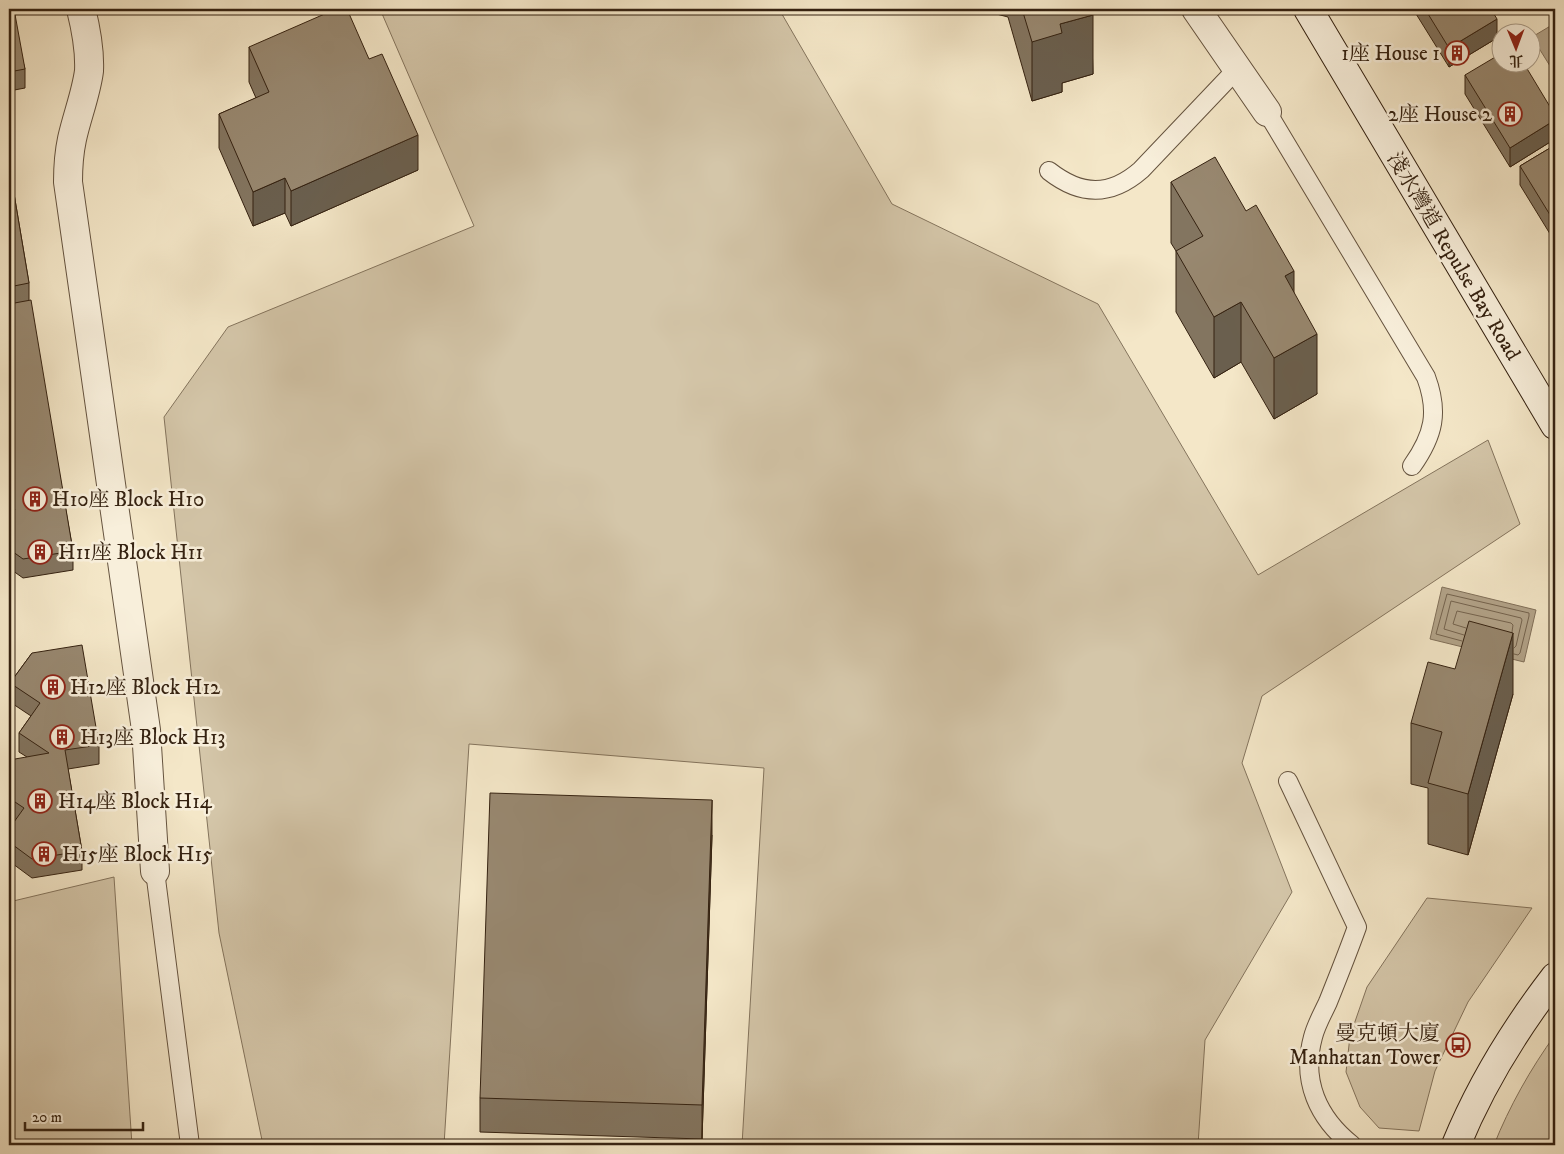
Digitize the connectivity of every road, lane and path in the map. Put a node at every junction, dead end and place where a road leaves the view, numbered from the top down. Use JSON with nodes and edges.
{"nodes":[{"id":1,"x":82,"y":9,"type":"edge"},
{"id":2,"x":1196,"y":9,"type":"edge"},
{"id":3,"x":1308,"y":9,"type":"edge"},
{"id":4,"x":1237,"y":69,"type":"junction"},
{"id":5,"x":1267,"y":112,"type":"joint"},
{"id":6,"x":1049,"y":171,"type":"dead end"},
{"id":7,"x":1555,"y":425,"type":"edge"},
{"id":8,"x":1412,"y":466,"type":"dead end"},
{"id":9,"x":1288,"y":781,"type":"dead end"},
{"id":10,"x":155,"y":871,"type":"joint"},
{"id":11,"x":1555,"y":977,"type":"edge"},
{"id":12,"x":190,"y":1145,"type":"edge"},
{"id":13,"x":1352,"y":1145,"type":"edge"},
{"id":14,"x":1456,"y":1145,"type":"edge"}],
"edges":[{"from":1,"to":10,"type":"street"},
{"from":2,"to":4,"type":"street"},
{"from":3,"to":7,"type":"street","name":"淺水灣道 Repulse Bay Road"},
{"from":4,"to":5,"type":"street"},
{"from":4,"to":6,"type":"lane"},
{"from":5,"to":8,"type":"lane"},
{"from":9,"to":13,"type":"lane"},
{"from":10,"to":12,"type":"lane"},
{"from":11,"to":14,"type":"street"}]}
